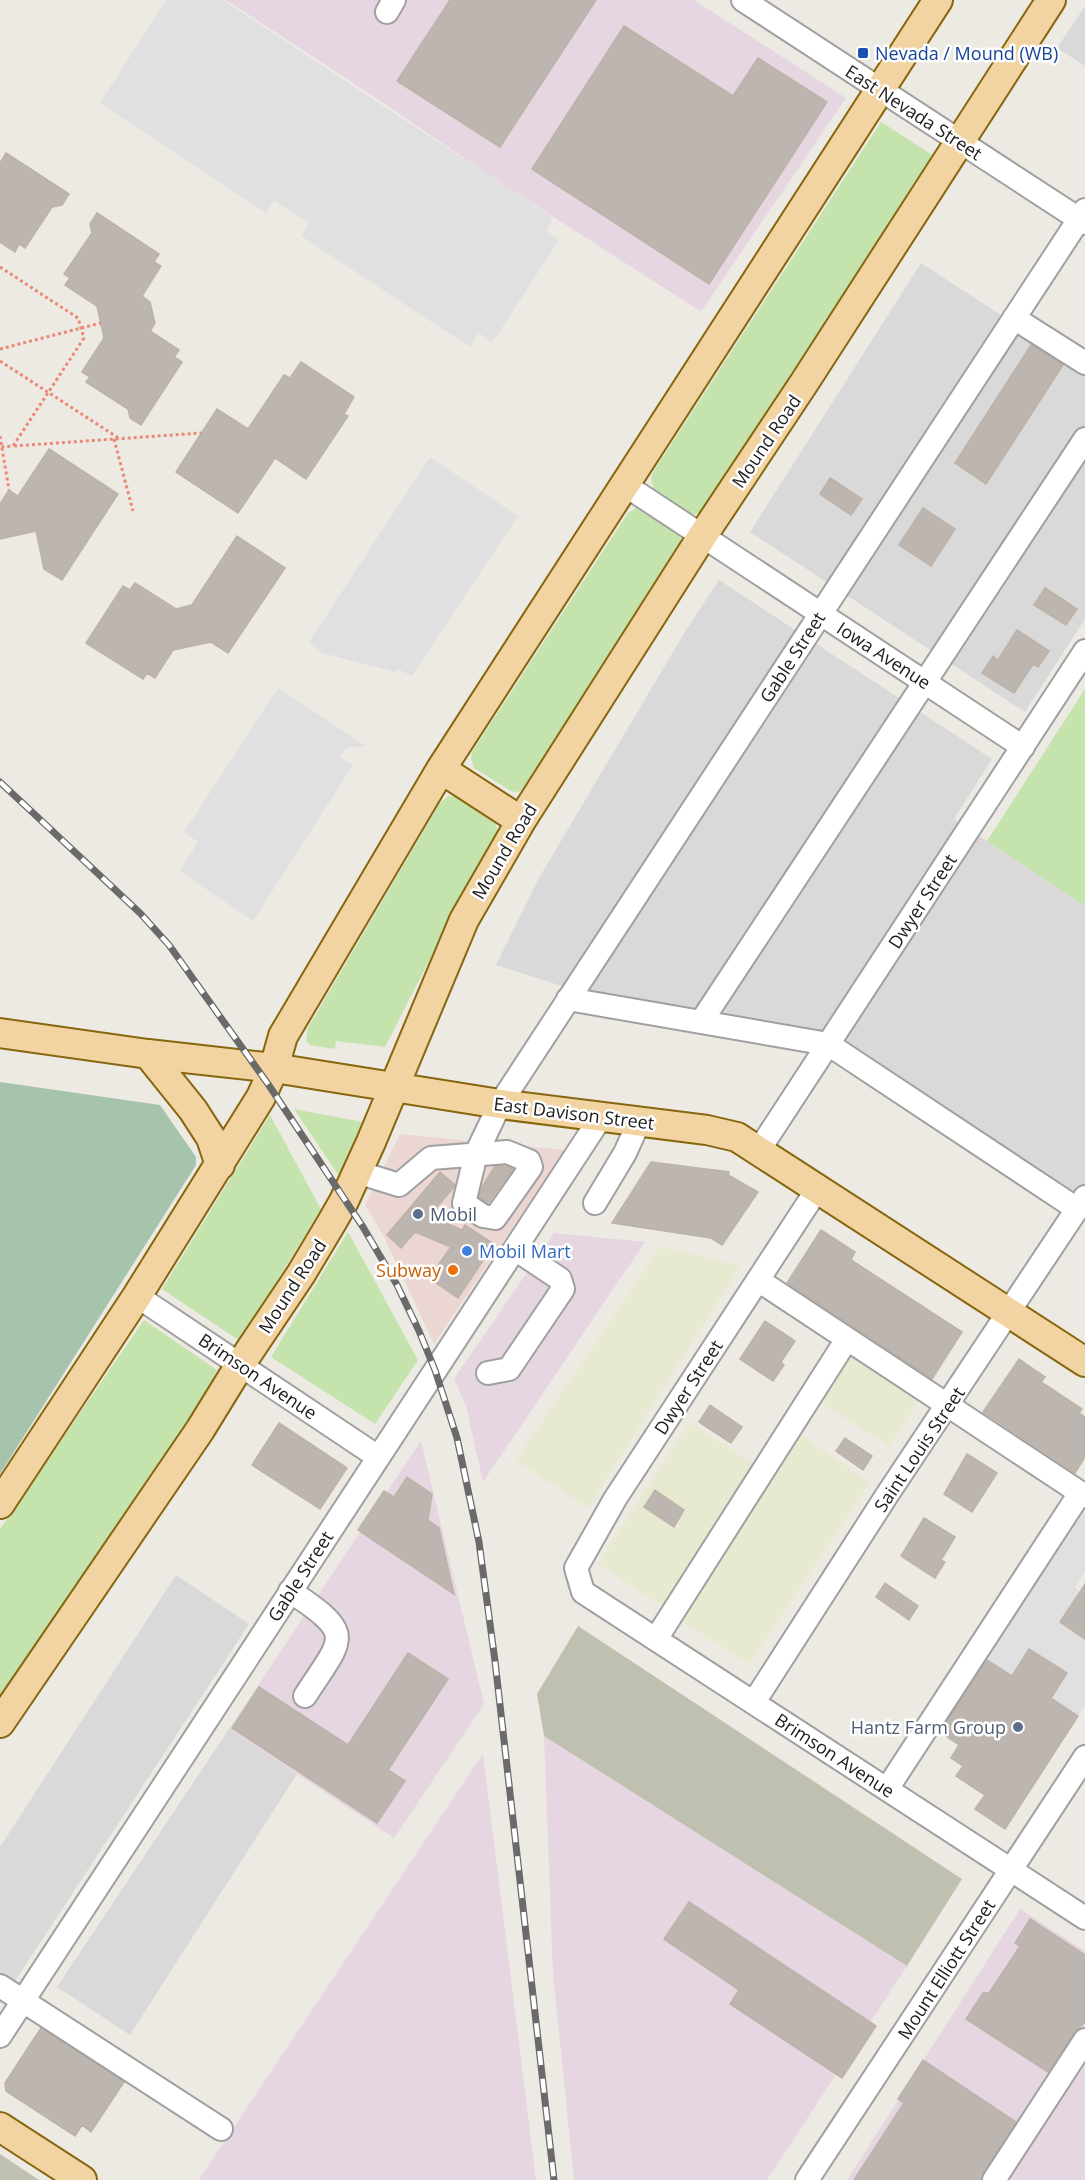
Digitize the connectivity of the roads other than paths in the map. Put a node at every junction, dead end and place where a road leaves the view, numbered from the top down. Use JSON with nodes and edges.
{"nodes":[{"id":1,"x":743,"y":0,"type":"edge"},
{"id":2,"x":938,"y":0,"type":"edge"},
{"id":3,"x":1051,"y":0,"type":"edge"},
{"id":4,"x":773,"y":8,"type":"edge"},
{"id":5,"x":880,"y":90,"type":"junction"},
{"id":6,"x":959,"y":141,"type":"junction"},
{"id":7,"x":1083,"y":218,"type":"edge"},
{"id":8,"x":1014,"y":318,"type":"junction"},
{"id":9,"x":1085,"y":363,"type":"edge"},
{"id":10,"x":1085,"y":439,"type":"edge"},
{"id":11,"x":625,"y":485,"type":"junction"},
{"id":12,"x":703,"y":535,"type":"junction"},
{"id":13,"x":821,"y":613,"type":"junction"},
{"id":14,"x":1085,"y":651,"type":"edge"},
{"id":15,"x":925,"y":682,"type":"junction"},
{"id":16,"x":1023,"y":747,"type":"junction"},
{"id":17,"x":441,"y":769,"type":"junction"},
{"id":18,"x":521,"y":821,"type":"junction"},
{"id":19,"x":568,"y":999,"type":"junction"},
{"id":20,"x":701,"y":1022,"type":"junction"},
{"id":21,"x":0,"y":1033,"type":"edge"},
{"id":22,"x":828,"y":1044,"type":"junction"},
{"id":23,"x":148,"y":1054,"type":"junction"},
{"id":24,"x":274,"y":1068,"type":"junction"},
{"id":25,"x":394,"y":1086,"type":"junction"},
{"id":26,"x":500,"y":1104,"type":"junction"},
{"id":27,"x":601,"y":1117,"type":"junction"},
{"id":28,"x":639,"y":1122,"type":"junction"},
{"id":29,"x":759,"y":1150,"type":"junction"},
{"id":30,"x":476,"y":1154,"type":"junction"},
{"id":31,"x":220,"y":1165,"type":"junction"},
{"id":32,"x":357,"y":1172,"type":"junction"},
{"id":33,"x":516,"y":1188,"type":"junction"},
{"id":34,"x":818,"y":1188,"type":"junction"},
{"id":35,"x":545,"y":1203,"type":"junction"},
{"id":36,"x":595,"y":1203,"type":"dead end"},
{"id":37,"x":1081,"y":1203,"type":"edge"},
{"id":38,"x":515,"y":1249,"type":"junction"},
{"id":39,"x":758,"y":1280,"type":"junction"},
{"id":40,"x":137,"y":1296,"type":"junction"},
{"id":41,"x":1009,"y":1313,"type":"junction"},
{"id":42,"x":847,"y":1339,"type":"junction"},
{"id":43,"x":1085,"y":1362,"type":"edge"},
{"id":44,"x":240,"y":1365,"type":"junction"},
{"id":45,"x":488,"y":1373,"type":"dead end"},
{"id":46,"x":947,"y":1405,"type":"junction"},
{"id":47,"x":378,"y":1457,"type":"junction"},
{"id":48,"x":1083,"y":1494,"type":"edge"},
{"id":49,"x":0,"y":1504,"type":"edge"},
{"id":50,"x":290,"y":1592,"type":"junction"},
{"id":51,"x":584,"y":1593,"type":"joint"},
{"id":52,"x":656,"y":1639,"type":"junction"},
{"id":53,"x":305,"y":1696,"type":"dead end"},
{"id":54,"x":754,"y":1702,"type":"junction"},
{"id":55,"x":0,"y":1723,"type":"edge"},
{"id":56,"x":1085,"y":1757,"type":"edge"},
{"id":57,"x":887,"y":1789,"type":"junction"},
{"id":58,"x":1011,"y":1870,"type":"junction"},
{"id":59,"x":1085,"y":1918,"type":"edge"},
{"id":60,"x":0,"y":1986,"type":"edge"},
{"id":61,"x":23,"y":2001,"type":"junction"},
{"id":62,"x":0,"y":2036,"type":"edge"},
{"id":63,"x":1085,"y":2040,"type":"edge"},
{"id":64,"x":0,"y":2127,"type":"edge"},
{"id":65,"x":221,"y":2129,"type":"dead end"},
{"id":66,"x":82,"y":2180,"type":"edge"},
{"id":67,"x":807,"y":2180,"type":"edge"},
{"id":68,"x":994,"y":2180,"type":"edge"}],
"edges":[{"from":1,"to":4,"type":"street","name":"East Nevada Street"},
{"from":2,"to":5,"type":"main road"},
{"from":3,"to":6,"type":"main road","name":"Mound Road"},
{"from":4,"to":5,"type":"street","name":"East Nevada Street"},
{"from":5,"to":6,"type":"street","name":"East Nevada Street"},
{"from":5,"to":11,"type":"main road"},
{"from":6,"to":7,"type":"street","name":"East Nevada Street"},
{"from":6,"to":12,"type":"main road","name":"Mound Road"},
{"from":7,"to":8,"type":"street","name":"Gable Street"},
{"from":8,"to":9,"type":"street"},
{"from":8,"to":13,"type":"street","name":"Gable Street"},
{"from":10,"to":15,"type":"street"},
{"from":11,"to":12,"type":"street","name":"Iowa Avenue"},
{"from":11,"to":17,"type":"main road"},
{"from":12,"to":13,"type":"street","name":"Iowa Avenue"},
{"from":12,"to":18,"type":"main road","name":"Mound Road"},
{"from":13,"to":15,"type":"street","name":"Iowa Avenue"},
{"from":13,"to":19,"type":"street","name":"Gable Street"},
{"from":14,"to":16,"type":"street","name":"Dwyer Street"},
{"from":15,"to":16,"type":"street","name":"Iowa Avenue"},
{"from":15,"to":20,"type":"street"},
{"from":16,"to":22,"type":"street","name":"Dwyer Street"},
{"from":17,"to":18,"type":"main road"},
{"from":17,"to":24,"type":"main road"},
{"from":18,"to":25,"type":"main road","name":"Mound Road"},
{"from":19,"to":20,"type":"street"},
{"from":19,"to":26,"type":"street","name":"Gable Street"},
{"from":20,"to":22,"type":"street"},
{"from":21,"to":23,"type":"main road","name":"East Davison Street"},
{"from":22,"to":29,"type":"street","name":"Dwyer Street"},
{"from":22,"to":37,"type":"street"},
{"from":23,"to":24,"type":"main road","name":"East Davison Street"},
{"from":23,"to":31,"type":"main road"},
{"from":24,"to":25,"type":"main road","name":"East Davison Street"},
{"from":24,"to":31,"type":"main road"},
{"from":25,"to":26,"type":"main road","name":"East Davison Street"},
{"from":25,"to":32,"type":"main road","name":"Mound Road"},
{"from":26,"to":27,"type":"main road","name":"East Davison Street"},
{"from":26,"to":30,"type":"street","name":"Gable Street"},
{"from":27,"to":28,"type":"main road","name":"East Davison Street"},
{"from":27,"to":35,"type":"street","name":"Gable Street"},
{"from":28,"to":29,"type":"main road","name":"East Davison Street"},
{"from":28,"to":36,"type":"street"},
{"from":29,"to":34,"type":"main road","name":"East Davison Street"},
{"from":30,"to":32,"type":"street"},
{"from":30,"to":33,"type":"street"},
{"from":30,"to":33,"type":"street","name":"Gable Street"},
{"from":31,"to":40,"type":"main road"},
{"from":32,"to":44,"type":"main road","name":"Mound Road"},
{"from":33,"to":35,"type":"street"},
{"from":34,"to":39,"type":"street","name":"Dwyer Street"},
{"from":34,"to":41,"type":"main road","name":"East Davison Street"},
{"from":35,"to":38,"type":"street","name":"Gable Street"},
{"from":37,"to":41,"type":"street","name":"Saint Louis Street"},
{"from":38,"to":45,"type":"street"},
{"from":38,"to":47,"type":"street","name":"Gable Street"},
{"from":39,"to":42,"type":"street"},
{"from":39,"to":51,"type":"street","name":"Dwyer Street"},
{"from":40,"to":44,"type":"street","name":"Brimson Avenue"},
{"from":40,"to":49,"type":"main road"},
{"from":41,"to":43,"type":"main road","name":"East Davison Street"},
{"from":41,"to":46,"type":"street","name":"Saint Louis Street"},
{"from":42,"to":46,"type":"street"},
{"from":42,"to":52,"type":"street"},
{"from":44,"to":47,"type":"street","name":"Brimson Avenue"},
{"from":44,"to":55,"type":"main road","name":"Mound Road"},
{"from":46,"to":48,"type":"street"},
{"from":46,"to":54,"type":"street","name":"Saint Louis Street"},
{"from":47,"to":50,"type":"street","name":"Gable Street"},
{"from":48,"to":57,"type":"street"},
{"from":50,"to":53,"type":"street"},
{"from":50,"to":61,"type":"street","name":"Gable Street"},
{"from":51,"to":52,"type":"street","name":"Brimson Avenue"},
{"from":52,"to":54,"type":"street","name":"Brimson Avenue"},
{"from":54,"to":57,"type":"street","name":"Brimson Avenue"},
{"from":56,"to":58,"type":"street","name":"Mount Elliott Street"},
{"from":57,"to":58,"type":"street","name":"Brimson Avenue"},
{"from":58,"to":59,"type":"street","name":"Brimson Avenue"},
{"from":58,"to":67,"type":"street","name":"Mount Elliott Street"},
{"from":60,"to":61,"type":"street"},
{"from":61,"to":62,"type":"street","name":"Gable Street"},
{"from":61,"to":65,"type":"street"},
{"from":63,"to":68,"type":"street"},
{"from":64,"to":66,"type":"main road"}]}
